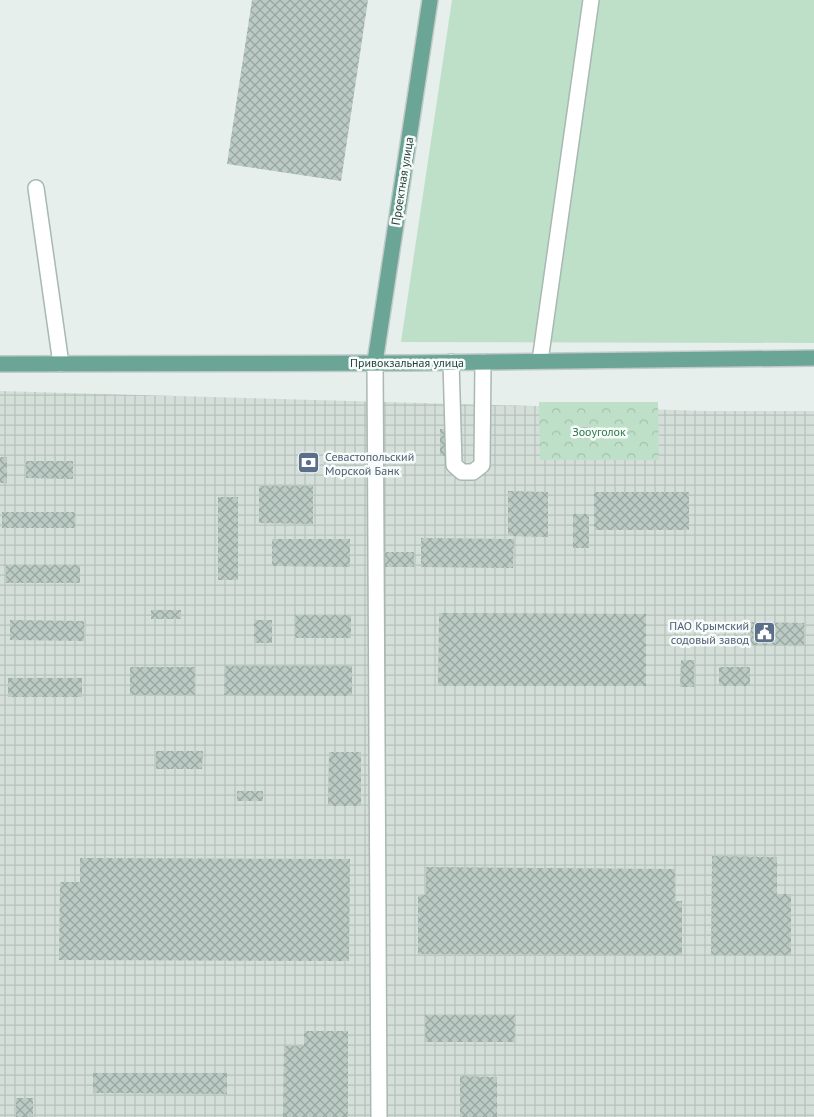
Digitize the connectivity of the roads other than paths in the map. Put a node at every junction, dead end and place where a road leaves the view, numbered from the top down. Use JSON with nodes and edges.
{"nodes":[{"id":1,"x":430,"y":0,"type":"edge"},
{"id":2,"x":591,"y":0,"type":"edge"},
{"id":3,"x":36,"y":188,"type":"dead end"},
{"id":4,"x":814,"y":358,"type":"edge"},
{"id":5,"x":540,"y":361,"type":"junction"},
{"id":6,"x":375,"y":362,"type":"junction"},
{"id":7,"x":451,"y":362,"type":"junction"},
{"id":8,"x":483,"y":362,"type":"junction"},
{"id":9,"x":0,"y":364,"type":"edge"},
{"id":10,"x":61,"y":364,"type":"junction"},
{"id":11,"x":379,"y":1117,"type":"edge"}],
"edges":[{"from":1,"to":6,"type":"main road","name":"Проектная улица"},
{"from":2,"to":5,"type":"lane"},
{"from":3,"to":10,"type":"lane"},
{"from":4,"to":5,"type":"main road","name":"Привокзальная улица"},
{"from":5,"to":8,"type":"main road","name":"Привокзальная улица"},
{"from":6,"to":7,"type":"main road","name":"Привокзальная улица"},
{"from":6,"to":10,"type":"main road","name":"Привокзальная улица"},
{"from":6,"to":11,"type":"lane"},
{"from":7,"to":8,"type":"main road","name":"Привокзальная улица"},
{"from":7,"to":8,"type":"lane"},
{"from":9,"to":10,"type":"main road","name":"Привокзальная улица"}]}
